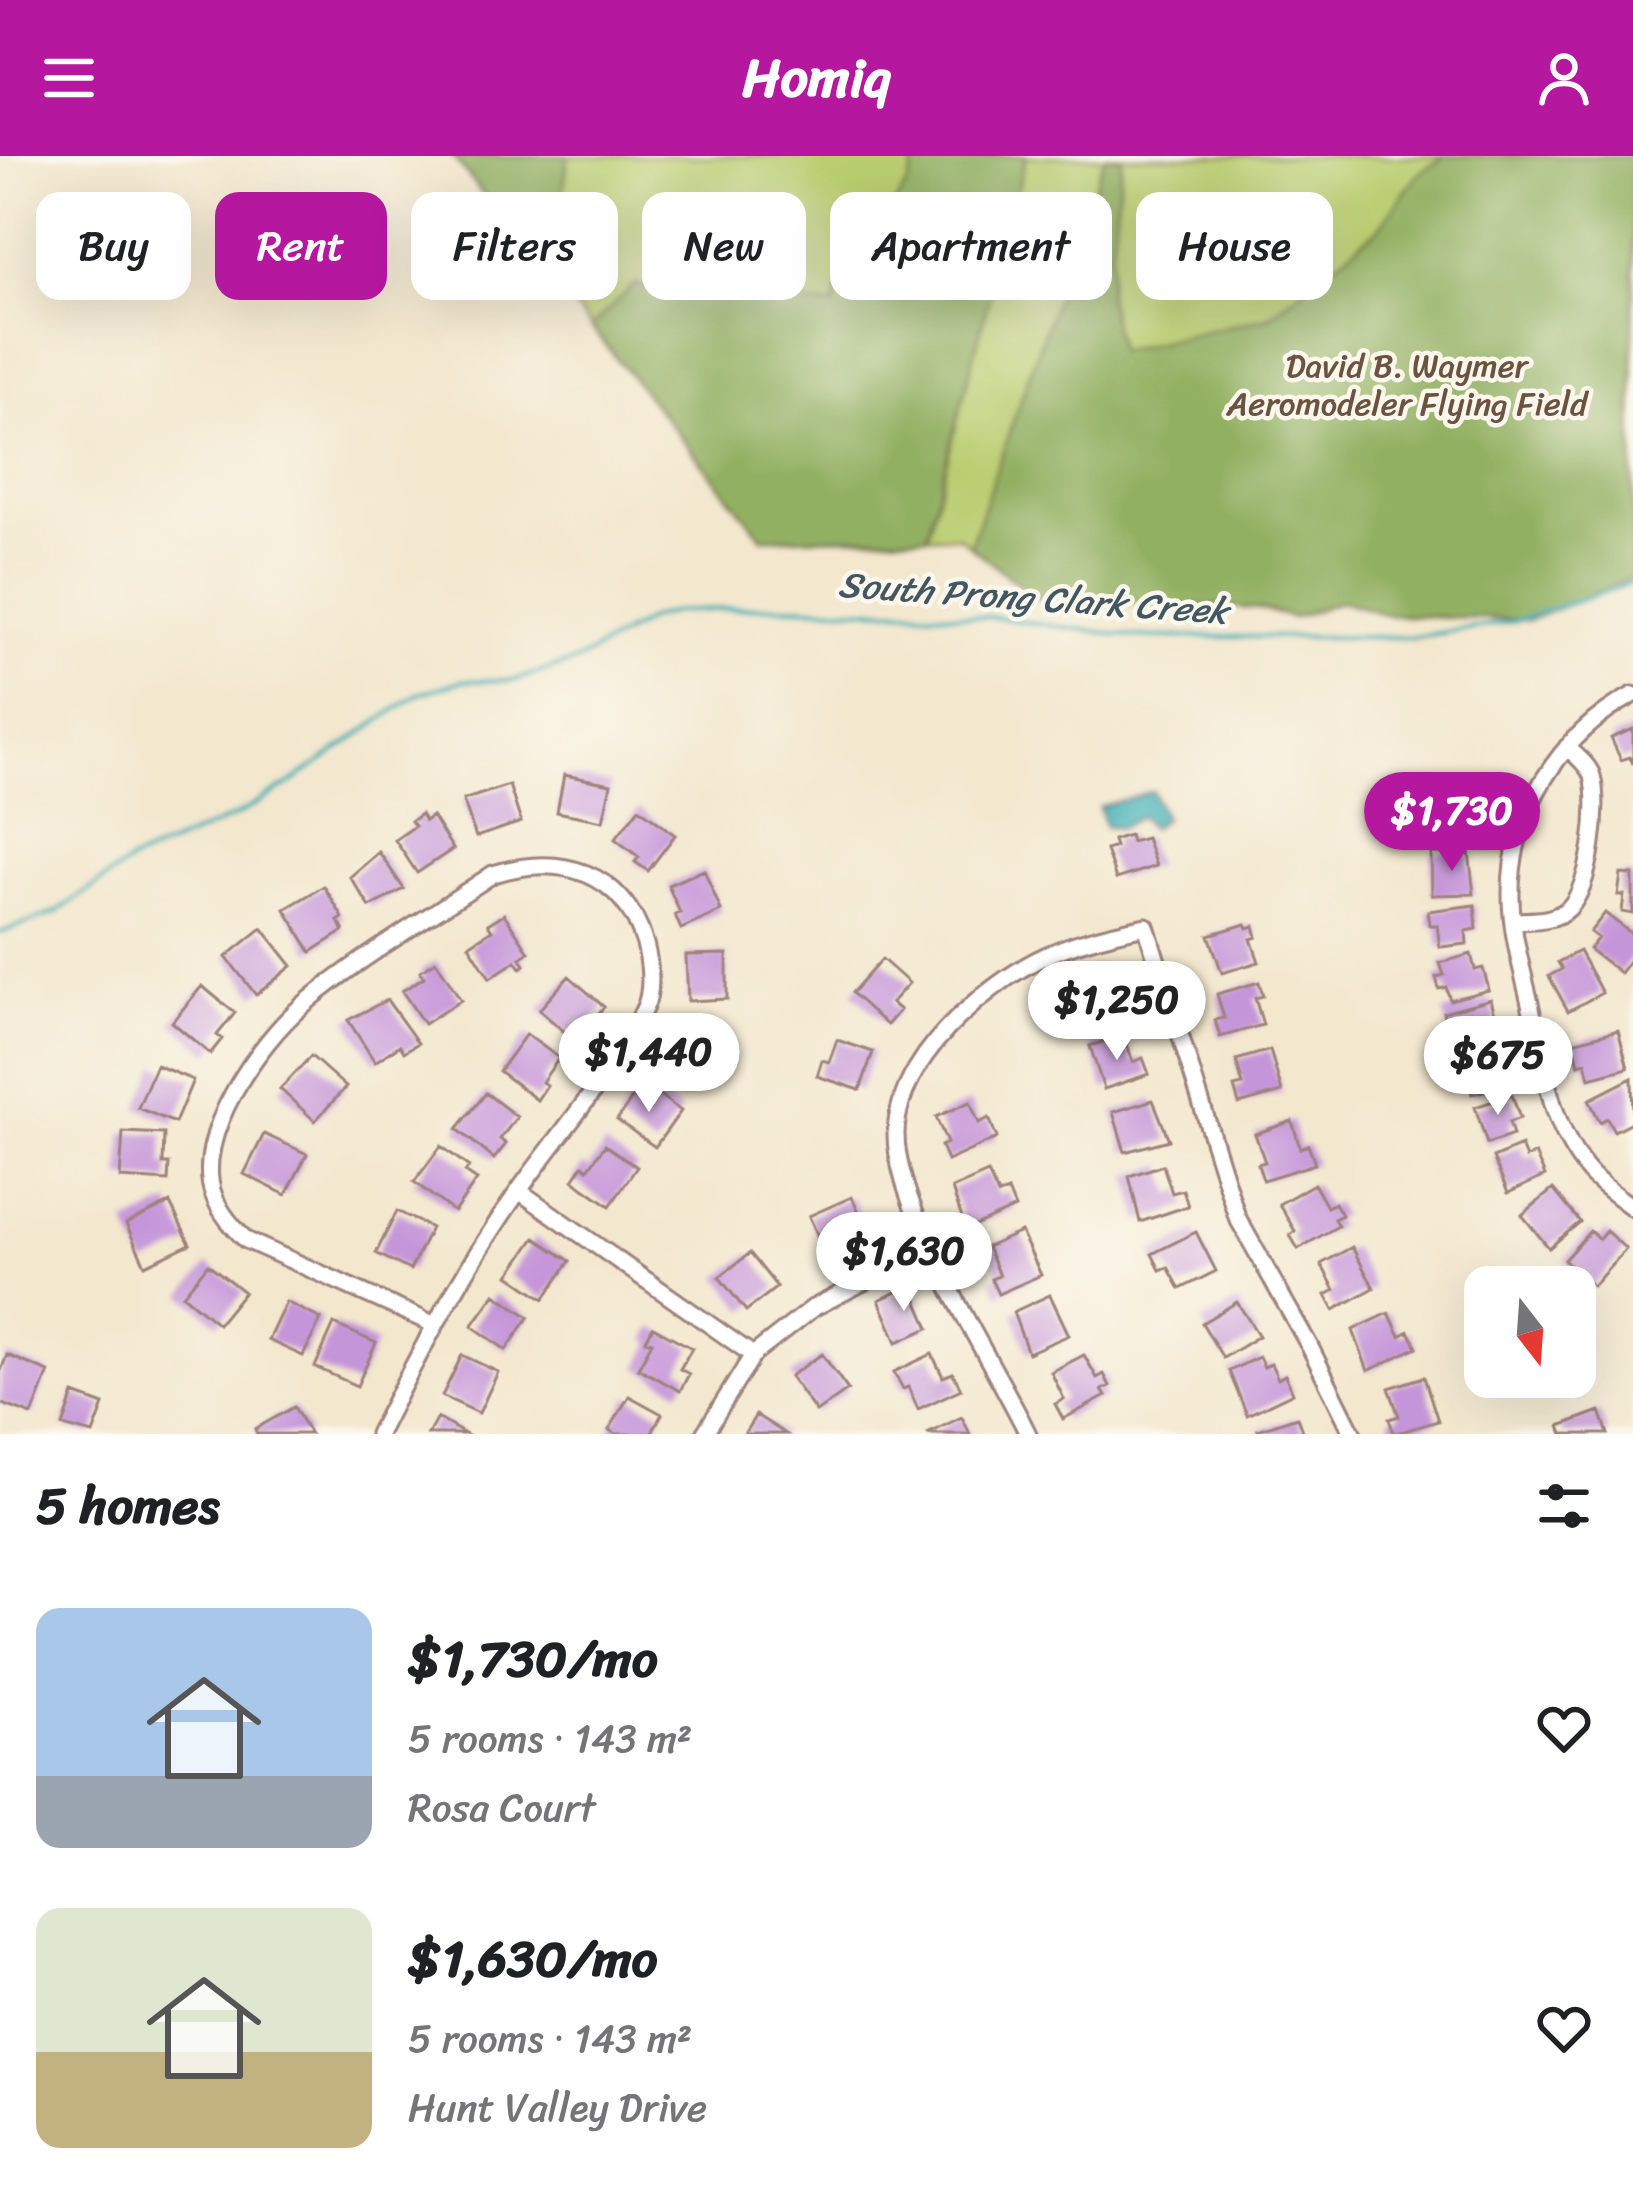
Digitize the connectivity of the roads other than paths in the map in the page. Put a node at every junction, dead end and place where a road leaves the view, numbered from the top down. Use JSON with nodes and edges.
{"nodes":[{"id":1,"x":1633,"y":695,"type":"edge"},
{"id":2,"x":1567,"y":747,"type":"junction"},
{"id":3,"x":1513,"y":921,"type":"junction"},
{"id":4,"x":519,"y":1191,"type":"junction"},
{"id":5,"x":1633,"y":1208,"type":"edge"},
{"id":6,"x":930,"y":1248,"type":"junction"},
{"id":7,"x":433,"y":1324,"type":"junction"},
{"id":8,"x":753,"y":1355,"type":"junction"},
{"id":9,"x":378,"y":1434,"type":"edge"},
{"id":10,"x":704,"y":1434,"type":"edge"},
{"id":11,"x":1028,"y":1434,"type":"edge"},
{"id":12,"x":1353,"y":1434,"type":"edge"}],
"edges":[{"from":1,"to":2,"type":"street"},
{"from":2,"to":3,"type":"street"},
{"from":2,"to":3,"type":"street"},
{"from":3,"to":5,"type":"street"},
{"from":4,"to":7,"type":"street"},
{"from":4,"to":7,"type":"street"},
{"from":4,"to":8,"type":"street"},
{"from":6,"to":8,"type":"street"},
{"from":6,"to":11,"type":"street"},
{"from":6,"to":12,"type":"street"},
{"from":7,"to":9,"type":"street"},
{"from":8,"to":10,"type":"street"}]}
